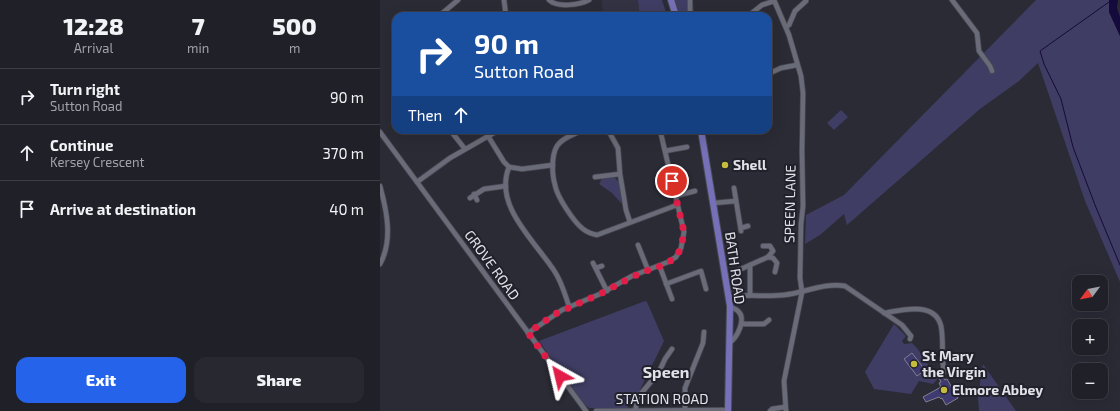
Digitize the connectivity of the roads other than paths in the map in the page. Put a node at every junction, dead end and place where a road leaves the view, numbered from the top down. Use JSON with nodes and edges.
{"nodes":[{"id":1,"x":458,"y":0,"type":"edge"},
{"id":2,"x":504,"y":0,"type":"edge"},
{"id":3,"x":549,"y":0,"type":"edge"},
{"id":4,"x":589,"y":0,"type":"edge"},
{"id":5,"x":671,"y":0,"type":"edge"},
{"id":6,"x":690,"y":0,"type":"edge"},
{"id":7,"x":774,"y":0,"type":"edge"},
{"id":8,"x":952,"y":0,"type":"edge"},
{"id":9,"x":806,"y":1,"type":"edge"},
{"id":10,"x":445,"y":12,"type":"edge"},
{"id":11,"x":506,"y":12,"type":"edge"},
{"id":12,"x":675,"y":12,"type":"edge"},
{"id":13,"x":690,"y":12,"type":"edge"},
{"id":14,"x":753,"y":12,"type":"edge"},
{"id":15,"x":786,"y":27,"type":"junction"},
{"id":16,"x":797,"y":65,"type":"junction"},
{"id":17,"x":992,"y":71,"type":"dead end"},
{"id":18,"x":772,"y":72,"type":"edge"},
{"id":19,"x":380,"y":132,"type":"edge"},
{"id":20,"x":453,"y":134,"type":"edge"},
{"id":21,"x":491,"y":134,"type":"edge"},
{"id":22,"x":575,"y":134,"type":"edge"},
{"id":23,"x":610,"y":134,"type":"edge"},
{"id":24,"x":661,"y":134,"type":"edge"},
{"id":25,"x":702,"y":134,"type":"edge"},
{"id":26,"x":488,"y":136,"type":"junction"},
{"id":27,"x":687,"y":147,"type":"dead end"},
{"id":28,"x":465,"y":149,"type":"junction"},
{"id":29,"x":665,"y":151,"type":"junction"},
{"id":30,"x":554,"y":165,"type":"junction"},
{"id":31,"x":509,"y":167,"type":"junction"},
{"id":32,"x":620,"y":174,"type":"junction"},
{"id":33,"x":595,"y":177,"type":"dead end"},
{"id":34,"x":417,"y":182,"type":"junction"},
{"id":35,"x":380,"y":186,"type":"edge"},
{"id":36,"x":506,"y":186,"type":"junction"},
{"id":37,"x":734,"y":188,"type":"dead end"},
{"id":38,"x":695,"y":191,"type":"dead end"},
{"id":39,"x":474,"y":194,"type":"junction"},
{"id":40,"x":675,"y":196,"type":"junction"},
{"id":41,"x":470,"y":198,"type":"dead end"},
{"id":42,"x":477,"y":200,"type":"dead end"},
{"id":43,"x":736,"y":201,"type":"junction"},
{"id":44,"x":714,"y":203,"type":"junction"},
{"id":45,"x":677,"y":205,"type":"junction"},
{"id":46,"x":630,"y":222,"type":"junction"},
{"id":47,"x":748,"y":226,"type":"dead end"},
{"id":48,"x":638,"y":245,"type":"dead end"},
{"id":49,"x":763,"y":246,"type":"dead end"},
{"id":50,"x":768,"y":257,"type":"junction"},
{"id":51,"x":593,"y":263,"type":"dead end"},
{"id":52,"x":380,"y":264,"type":"edge"},
{"id":53,"x":750,"y":265,"type":"junction"},
{"id":54,"x":602,"y":266,"type":"dead end"},
{"id":55,"x":660,"y":267,"type":"junction"},
{"id":56,"x":596,"y":268,"type":"junction"},
{"id":57,"x":648,"y":270,"type":"junction"},
{"id":58,"x":739,"y":270,"type":"dead end"},
{"id":59,"x":775,"y":272,"type":"dead end"},
{"id":60,"x":666,"y":284,"type":"junction"},
{"id":61,"x":706,"y":289,"type":"dead end"},
{"id":62,"x":607,"y":291,"type":"junction"},
{"id":63,"x":802,"y":292,"type":"junction"},
{"id":64,"x":750,"y":295,"type":"junction"},
{"id":65,"x":729,"y":298,"type":"junction"},
{"id":66,"x":672,"y":299,"type":"dead end"},
{"id":67,"x":569,"y":306,"type":"junction"},
{"id":68,"x":730,"y":306,"type":"junction"},
{"id":69,"x":884,"y":313,"type":"junction"},
{"id":70,"x":769,"y":320,"type":"dead end"},
{"id":71,"x":741,"y":324,"type":"junction"},
{"id":72,"x":704,"y":332,"type":"dead end"},
{"id":73,"x":528,"y":333,"type":"junction"},
{"id":74,"x":910,"y":339,"type":"dead end"},
{"id":75,"x":729,"y":343,"type":"junction"},
{"id":76,"x":672,"y":349,"type":"dead end"},
{"id":77,"x":944,"y":372,"type":"dead end"},
{"id":78,"x":785,"y":409,"type":"edge"},
{"id":79,"x":635,"y":410,"type":"junction"},
{"id":80,"x":684,"y":410,"type":"junction"},
{"id":81,"x":728,"y":410,"type":"edge"},
{"id":82,"x":586,"y":411,"type":"edge"},
{"id":83,"x":596,"y":411,"type":"edge"},
{"id":84,"x":643,"y":411,"type":"edge"},
{"id":85,"x":770,"y":411,"type":"edge"}],
"edges":[{"from":1,"to":10,"type":"street"},
{"from":2,"to":11,"type":"street"},
{"from":3,"to":4,"type":"street"},
{"from":5,"to":12,"type":"main road"},
{"from":6,"to":13,"type":"street"},
{"from":7,"to":14,"type":"street"},
{"from":7,"to":15,"type":"street","name":"SPEEN LANE"},
{"from":8,"to":17,"type":"street"},
{"from":9,"to":15,"type":"street"},
{"from":15,"to":16,"type":"street","name":"SPEEN LANE"},
{"from":16,"to":18,"type":"street"},
{"from":16,"to":63,"type":"street","name":"SPEEN LANE"},
{"from":19,"to":34,"type":"street","name":"GROVE ROAD"},
{"from":20,"to":28,"type":"street"},
{"from":21,"to":26,"type":"street"},
{"from":22,"to":30,"type":"street"},
{"from":23,"to":32,"type":"street"},
{"from":24,"to":29,"type":"street"},
{"from":25,"to":44,"type":"main road","name":"BATH ROAD"},
{"from":26,"to":28,"type":"street"},
{"from":26,"to":31,"type":"street"},
{"from":27,"to":29,"type":"street"},
{"from":28,"to":34,"type":"street"},
{"from":29,"to":40,"type":"street"},
{"from":30,"to":31,"type":"street"},
{"from":30,"to":46,"type":"street"},
{"from":31,"to":36,"type":"street"},
{"from":32,"to":33,"type":"street"},
{"from":32,"to":46,"type":"street"},
{"from":34,"to":73,"type":"street","name":"GROVE ROAD"},
{"from":35,"to":52,"type":"street"},
{"from":36,"to":39,"type":"street"},
{"from":36,"to":67,"type":"street"},
{"from":37,"to":43,"type":"street"},
{"from":38,"to":40,"type":"street"},
{"from":39,"to":41,"type":"street"},
{"from":39,"to":42,"type":"street"},
{"from":40,"to":45,"type":"street"},
{"from":43,"to":44,"type":"street"},
{"from":43,"to":47,"type":"street"},
{"from":44,"to":65,"type":"main road","name":"BATH ROAD"},
{"from":45,"to":46,"type":"street"},
{"from":45,"to":55,"type":"street"},
{"from":48,"to":57,"type":"street"},
{"from":49,"to":50,"type":"street"},
{"from":50,"to":53,"type":"street"},
{"from":50,"to":59,"type":"street"},
{"from":51,"to":56,"type":"street"},
{"from":53,"to":58,"type":"street"},
{"from":53,"to":64,"type":"street"},
{"from":54,"to":56,"type":"street"},
{"from":55,"to":57,"type":"street"},
{"from":55,"to":60,"type":"street"},
{"from":56,"to":62,"type":"street"},
{"from":57,"to":62,"type":"street"},
{"from":60,"to":61,"type":"street"},
{"from":60,"to":66,"type":"street"},
{"from":62,"to":67,"type":"street"},
{"from":63,"to":64,"type":"street"},
{"from":63,"to":69,"type":"street"},
{"from":63,"to":78,"type":"street","name":"SPEEN LANE"},
{"from":64,"to":65,"type":"street"},
{"from":65,"to":68,"type":"main road","name":"BATH ROAD"},
{"from":67,"to":73,"type":"street"},
{"from":68,"to":71,"type":"street"},
{"from":68,"to":75,"type":"main road","name":"BATH ROAD"},
{"from":69,"to":74,"type":"street"},
{"from":69,"to":77,"type":"street"},
{"from":70,"to":71,"type":"street"},
{"from":71,"to":75,"type":"street"},
{"from":72,"to":80,"type":"street"},
{"from":73,"to":82,"type":"street","name":"GROVE ROAD"},
{"from":75,"to":81,"type":"main road","name":"BATH ROAD"},
{"from":76,"to":79,"type":"street"},
{"from":78,"to":85,"type":"street"},
{"from":79,"to":83,"type":"street","name":"STATION ROAD"},
{"from":79,"to":84,"type":"street","name":"STATION ROAD"},
{"from":80,"to":81,"type":"street","name":"STATION ROAD"},
{"from":80,"to":84,"type":"street","name":"STATION ROAD"}]}
